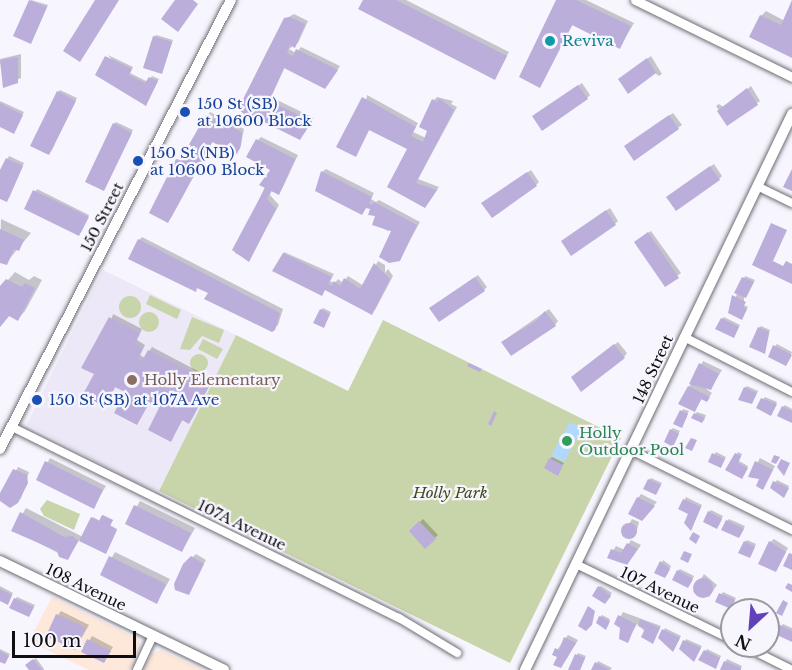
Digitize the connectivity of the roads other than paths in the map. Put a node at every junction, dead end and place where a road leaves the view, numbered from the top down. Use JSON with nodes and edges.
{"nodes":[{"id":1,"x":231,"y":0,"type":"edge"},
{"id":2,"x":635,"y":0,"type":"edge"},
{"id":3,"x":792,"y":77,"type":"edge"},
{"id":4,"x":792,"y":114,"type":"edge"},
{"id":5,"x":757,"y":186,"type":"junction"},
{"id":6,"x":792,"y":203,"type":"edge"},
{"id":7,"x":684,"y":337,"type":"junction"},
{"id":8,"x":792,"y":392,"type":"edge"},
{"id":9,"x":12,"y":427,"type":"junction"},
{"id":10,"x":0,"y":448,"type":"edge"},
{"id":11,"x":631,"y":450,"type":"junction"},
{"id":12,"x":792,"y":530,"type":"edge"},
{"id":13,"x":0,"y":561,"type":"edge"},
{"id":14,"x":576,"y":564,"type":"junction"},
{"id":15,"x":720,"y":634,"type":"edge"},
{"id":16,"x":153,"y":636,"type":"junction"},
{"id":17,"x":457,"y":653,"type":"dead end"},
{"id":18,"x":768,"y":658,"type":"edge"},
{"id":19,"x":137,"y":670,"type":"edge"},
{"id":20,"x":224,"y":670,"type":"edge"},
{"id":21,"x":525,"y":670,"type":"edge"},
{"id":22,"x":792,"y":670,"type":"edge"}],
"edges":[{"from":1,"to":9,"type":"main road","name":"150 Street"},
{"from":2,"to":3,"type":"street"},
{"from":4,"to":5,"type":"main road","name":"148 Street"},
{"from":5,"to":6,"type":"street"},
{"from":5,"to":7,"type":"main road","name":"148 Street"},
{"from":7,"to":8,"type":"street"},
{"from":7,"to":11,"type":"main road","name":"148 Street"},
{"from":9,"to":10,"type":"main road","name":"150 Street"},
{"from":9,"to":17,"type":"street","name":"107A Avenue"},
{"from":11,"to":12,"type":"street"},
{"from":11,"to":14,"type":"main road","name":"148 Street"},
{"from":13,"to":16,"type":"main road","name":"108 Avenue"},
{"from":14,"to":15,"type":"street","name":"107 Avenue"},
{"from":14,"to":21,"type":"main road","name":"148 Street"},
{"from":16,"to":19,"type":"street"},
{"from":16,"to":20,"type":"main road","name":"108 Avenue"},
{"from":18,"to":22,"type":"street"}]}
